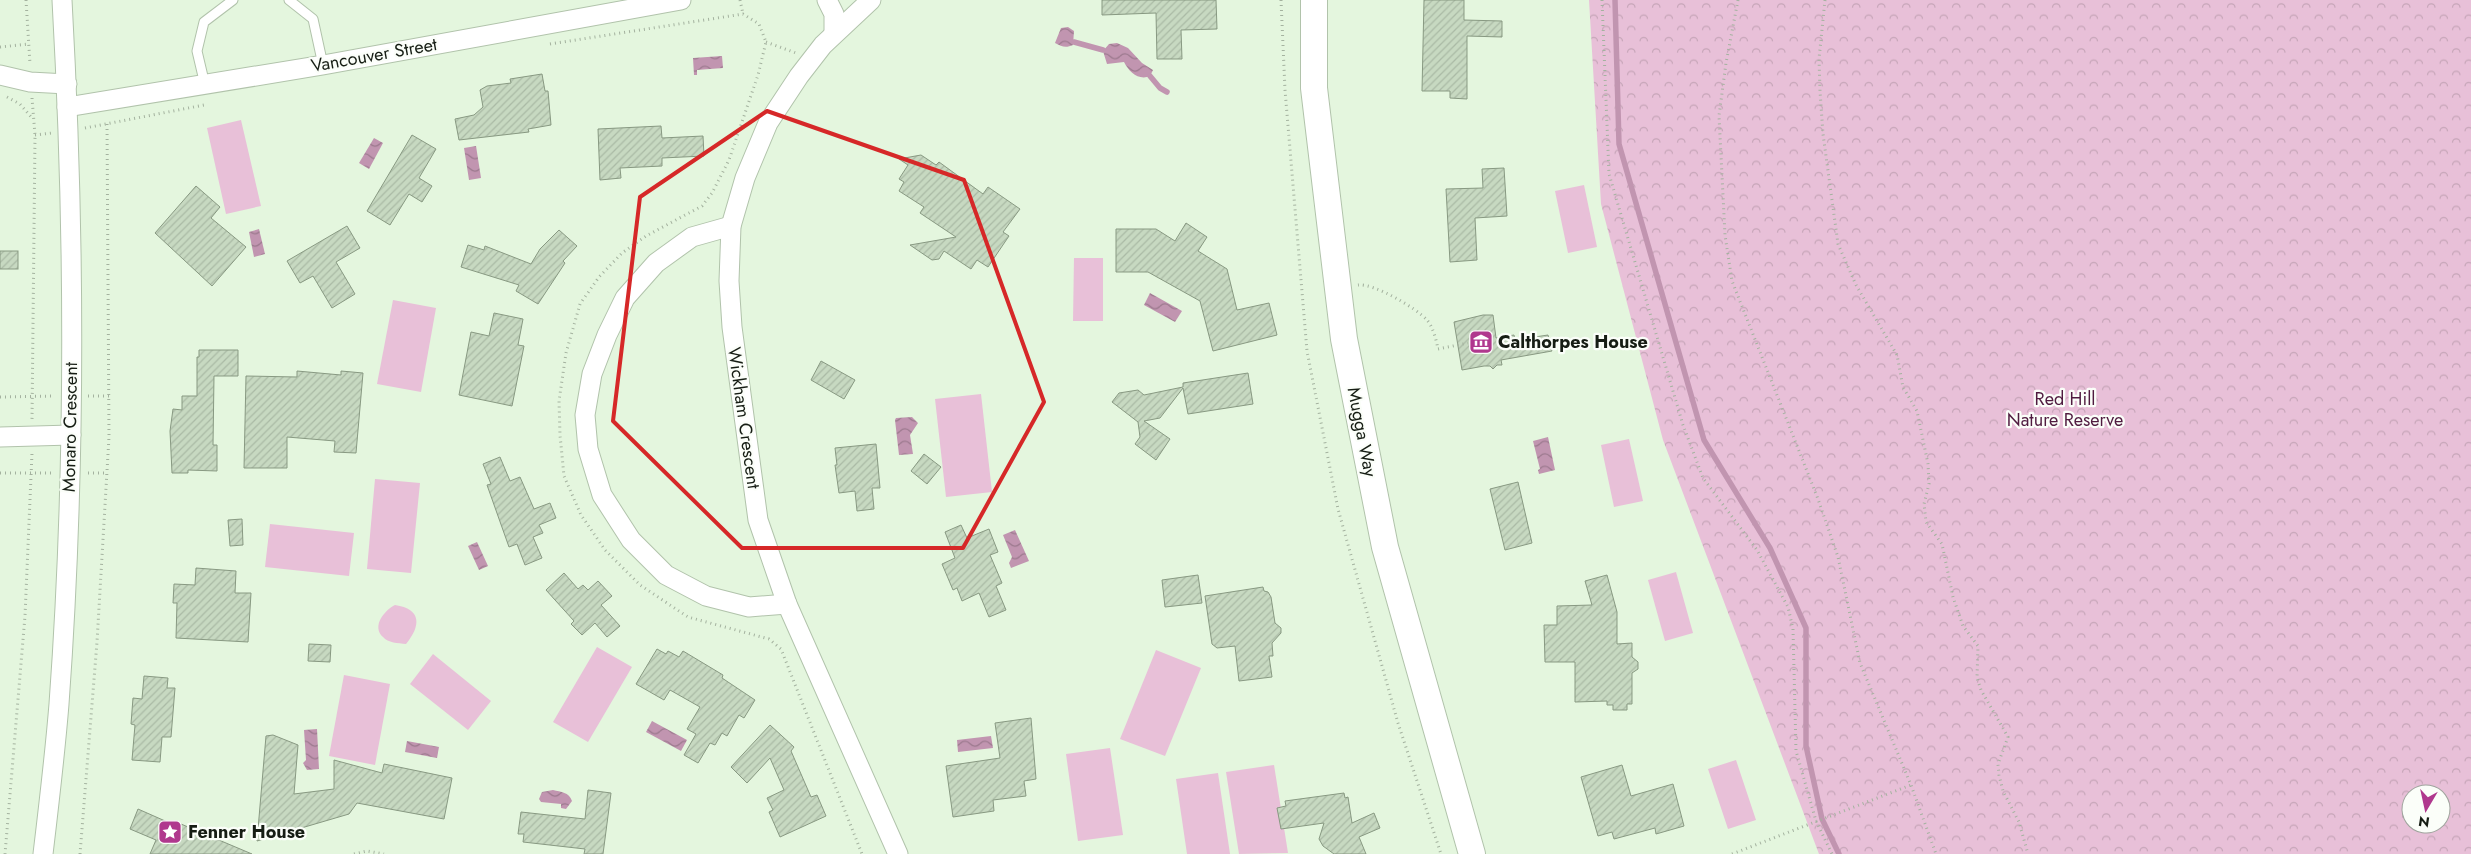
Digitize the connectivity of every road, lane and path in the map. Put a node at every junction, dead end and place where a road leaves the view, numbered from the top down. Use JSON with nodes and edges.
{"nodes":[{"id":1,"x":62,"y":0,"type":"edge"},
{"id":2,"x":233,"y":0,"type":"edge"},
{"id":3,"x":289,"y":0,"type":"edge"},
{"id":4,"x":681,"y":0,"type":"edge"},
{"id":5,"x":740,"y":0,"type":"edge"},
{"id":6,"x":827,"y":0,"type":"edge"},
{"id":7,"x":871,"y":0,"type":"edge"},
{"id":8,"x":1281,"y":0,"type":"edge"},
{"id":9,"x":1314,"y":0,"type":"edge"},
{"id":10,"x":1602,"y":0,"type":"edge"},
{"id":11,"x":1738,"y":0,"type":"edge"},
{"id":12,"x":1824,"y":0,"type":"edge"},
{"id":13,"x":743,"y":14,"type":"junction"},
{"id":14,"x":834,"y":32,"type":"junction"},
{"id":15,"x":766,"y":42,"type":"junction"},
{"id":16,"x":29,"y":44,"type":"dead end"},
{"id":17,"x":549,"y":44,"type":"dead end"},
{"id":18,"x":0,"y":47,"type":"edge"},
{"id":19,"x":812,"y":59,"type":"junction"},
{"id":20,"x":323,"y":65,"type":"junction"},
{"id":21,"x":1,"y":84,"type":"edge"},
{"id":22,"x":67,"y":84,"type":"junction"},
{"id":23,"x":205,"y":85,"type":"junction"},
{"id":24,"x":101,"y":102,"type":"junction"},
{"id":25,"x":214,"y":103,"type":"dead end"},
{"id":26,"x":67,"y":107,"type":"junction"},
{"id":27,"x":33,"y":119,"type":"dead end"},
{"id":28,"x":107,"y":124,"type":"junction"},
{"id":29,"x":68,"y":132,"type":"junction"},
{"id":30,"x":34,"y":135,"type":"dead end"},
{"id":31,"x":731,"y":226,"type":"junction"},
{"id":32,"x":1338,"y":288,"type":"junction"},
{"id":33,"x":1468,"y":343,"type":"dead end"},
{"id":34,"x":71,"y":435,"type":"junction"},
{"id":35,"x":0,"y":437,"type":"edge"},
{"id":36,"x":787,"y":604,"type":"junction"},
{"id":37,"x":1911,"y":785,"type":"junction"},
{"id":38,"x":1816,"y":821,"type":"junction"},
{"id":39,"x":43,"y":854,"type":"edge"},
{"id":40,"x":80,"y":854,"type":"edge"},
{"id":41,"x":354,"y":854,"type":"edge"},
{"id":42,"x":384,"y":854,"type":"edge"},
{"id":43,"x":862,"y":854,"type":"edge"},
{"id":44,"x":898,"y":854,"type":"edge"},
{"id":45,"x":1441,"y":854,"type":"edge"},
{"id":46,"x":1472,"y":854,"type":"edge"},
{"id":47,"x":1732,"y":854,"type":"edge"},
{"id":48,"x":1832,"y":854,"type":"edge"},
{"id":49,"x":1936,"y":854,"type":"edge"},
{"id":50,"x":2028,"y":854,"type":"edge"}],
"edges":[{"from":1,"to":22,"type":"street","name":"Monaro Crescent"},
{"from":2,"to":23,"type":"lane"},
{"from":3,"to":20,"type":"lane"},
{"from":4,"to":20,"type":"street","name":"Vancouver Street"},
{"from":5,"to":13,"type":"path"},
{"from":6,"to":14,"type":"street"},
{"from":7,"to":14,"type":"street","name":"Wickham Crescent"},
{"from":8,"to":45,"type":"path"},
{"from":9,"to":32,"type":"main road","name":"Mugga Way"},
{"from":10,"to":38,"type":"path"},
{"from":11,"to":37,"type":"path"},
{"from":12,"to":50,"type":"path"},
{"from":13,"to":15,"type":"path"},
{"from":13,"to":17,"type":"path"},
{"from":14,"to":19,"type":"street","name":"Wickham Crescent"},
{"from":15,"to":19,"type":"path"},
{"from":15,"to":43,"type":"path"},
{"from":16,"to":18,"type":"path"},
{"from":19,"to":31,"type":"street","name":"Wickham Crescent"},
{"from":20,"to":23,"type":"street","name":"Vancouver Street"},
{"from":21,"to":22,"type":"street"},
{"from":21,"to":27,"type":"path"},
{"from":22,"to":26,"type":"street","name":"Monaro Crescent"},
{"from":23,"to":24,"type":"street","name":"Vancouver Street"},
{"from":24,"to":26,"type":"street","name":"Vancouver Street"},
{"from":24,"to":28,"type":"path"},
{"from":25,"to":28,"type":"path"},
{"from":26,"to":29,"type":"street","name":"Monaro Crescent"},
{"from":28,"to":29,"type":"path"},
{"from":28,"to":40,"type":"path"},
{"from":29,"to":30,"type":"path"},
{"from":29,"to":34,"type":"street","name":"Monaro Crescent"},
{"from":31,"to":36,"type":"street","name":"Wickham Crescent"},
{"from":31,"to":36,"type":"street"},
{"from":32,"to":33,"type":"path"},
{"from":32,"to":46,"type":"main road","name":"Mugga Way"},
{"from":34,"to":35,"type":"street"},
{"from":34,"to":39,"type":"street","name":"Monaro Crescent"},
{"from":36,"to":44,"type":"street","name":"Wickham Crescent"},
{"from":37,"to":38,"type":"path"},
{"from":37,"to":49,"type":"path"},
{"from":38,"to":47,"type":"path"},
{"from":38,"to":48,"type":"path"},
{"from":41,"to":42,"type":"path"}]}
